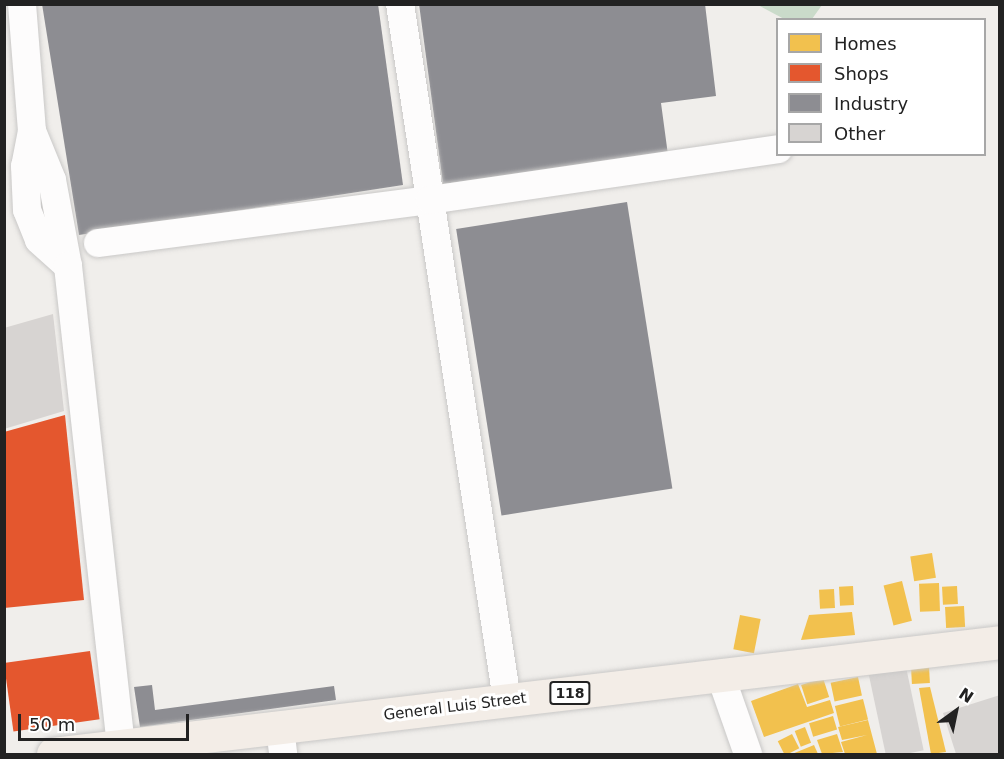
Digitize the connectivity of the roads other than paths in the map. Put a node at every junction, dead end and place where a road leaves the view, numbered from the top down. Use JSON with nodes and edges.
{"nodes":[{"id":1,"x":22,"y":4,"type":"edge"},
{"id":2,"x":400,"y":4,"type":"edge"},
{"id":3,"x":776,"y":149,"type":"edge"},
{"id":4,"x":430,"y":200,"type":"junction"},
{"id":5,"x":98,"y":243,"type":"dead end"},
{"id":6,"x":999,"y":642,"type":"edge"},
{"id":7,"x":720,"y":674,"type":"junction"},
{"id":8,"x":507,"y":700,"type":"junction"},
{"id":9,"x":282,"y":741,"type":"edge"},
{"id":10,"x":121,"y":747,"type":"junction"},
{"id":11,"x":53,"y":754,"type":"edge"},
{"id":12,"x":748,"y":754,"type":"edge"}],
"edges":[{"from":1,"to":10,"type":"street"},
{"from":2,"to":4,"type":"street"},
{"from":3,"to":4,"type":"street"},
{"from":4,"to":5,"type":"street"},
{"from":4,"to":8,"type":"street"},
{"from":6,"to":7,"type":"main road","name":"General Luis Street","number":"118"},
{"from":7,"to":8,"type":"main road","name":"General Luis Street","number":"118"},
{"from":7,"to":12,"type":"street"},
{"from":8,"to":9,"type":"main road","name":"General Luis Street","number":"118"},
{"from":9,"to":10,"type":"main road","name":"General Luis Street","number":"118"},
{"from":10,"to":11,"type":"main road","name":"General Luis Street","number":"118"}]}
